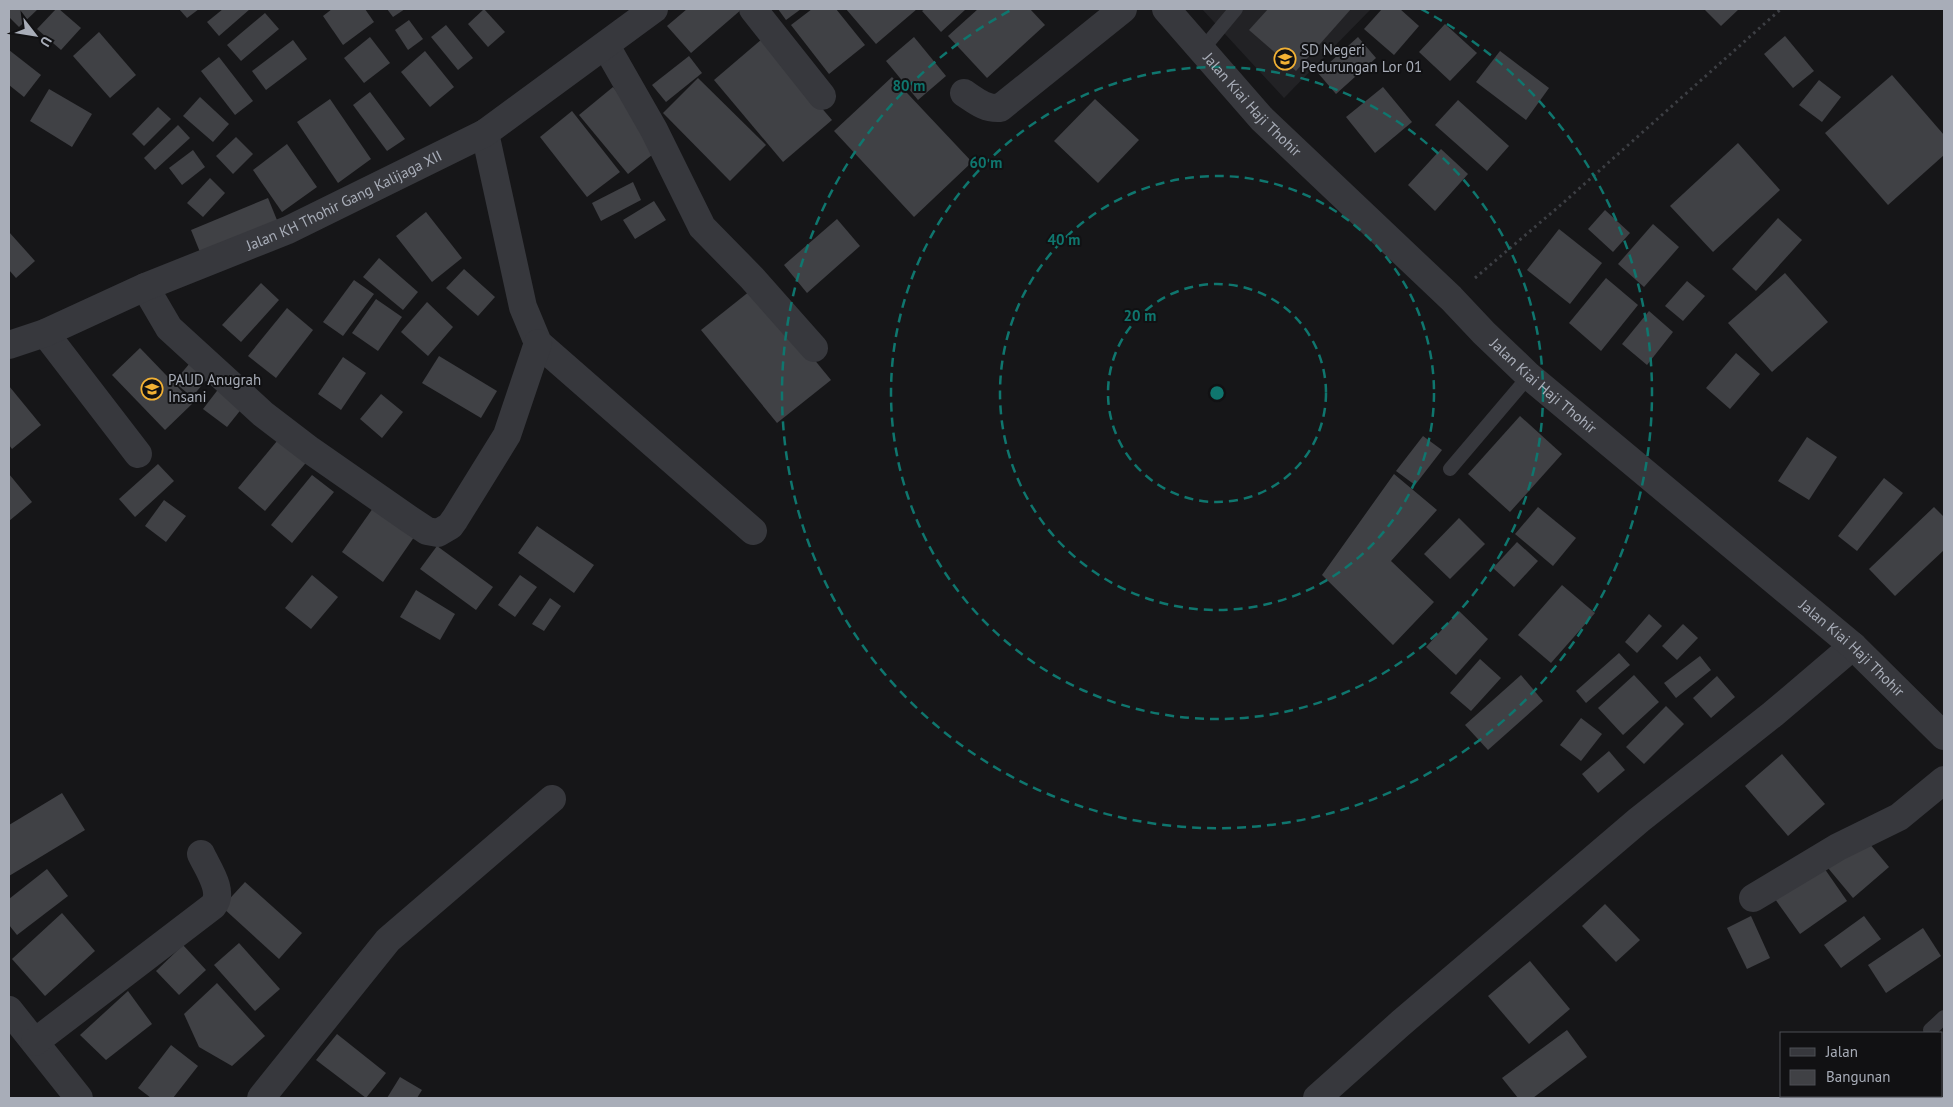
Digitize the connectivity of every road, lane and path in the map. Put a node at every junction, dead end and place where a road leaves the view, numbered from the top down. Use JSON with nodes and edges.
{"nodes":[{"id":1,"x":654,"y":9,"type":"edge"},
{"id":2,"x":753,"y":9,"type":"edge"},
{"id":3,"x":1123,"y":9,"type":"edge"},
{"id":4,"x":1166,"y":9,"type":"edge"},
{"id":5,"x":1236,"y":9,"type":"edge"},
{"id":6,"x":1781,"y":9,"type":"edge"},
{"id":7,"x":606,"y":46,"type":"junction"},
{"id":8,"x":1202,"y":50,"type":"junction"},
{"id":9,"x":964,"y":94,"type":"dead end"},
{"id":10,"x":822,"y":96,"type":"dead end"},
{"id":11,"x":486,"y":133,"type":"junction"},
{"id":12,"x":145,"y":287,"type":"junction"},
{"id":13,"x":1452,"y":298,"type":"junction"},
{"id":14,"x":45,"y":333,"type":"junction"},
{"id":15,"x":538,"y":343,"type":"junction"},
{"id":16,"x":9,"y":345,"type":"edge"},
{"id":17,"x":814,"y":348,"type":"dead end"},
{"id":18,"x":1529,"y":376,"type":"junction"},
{"id":19,"x":138,"y":454,"type":"dead end"},
{"id":20,"x":1450,"y":469,"type":"dead end"},
{"id":21,"x":753,"y":531,"type":"dead end"},
{"id":22,"x":1853,"y":646,"type":"junction"},
{"id":23,"x":1944,"y":736,"type":"edge"},
{"id":24,"x":1944,"y":780,"type":"edge"},
{"id":25,"x":552,"y":799,"type":"dead end"},
{"id":26,"x":201,"y":854,"type":"dead end"},
{"id":27,"x":1753,"y":898,"type":"dead end"},
{"id":28,"x":9,"y":1010,"type":"edge"},
{"id":29,"x":1944,"y":1017,"type":"edge"},
{"id":30,"x":1930,"y":1030,"type":"dead end"},
{"id":31,"x":34,"y":1042,"type":"junction"},
{"id":32,"x":79,"y":1098,"type":"edge"},
{"id":33,"x":261,"y":1098,"type":"edge"},
{"id":34,"x":1317,"y":1098,"type":"edge"}],
"edges":[{"from":1,"to":7,"type":"street","name":"Jalan KH Thohir Gang Kalijaga XII"},
{"from":2,"to":10,"type":"street"},
{"from":3,"to":9,"type":"street"},
{"from":4,"to":8,"type":"street","name":"Jalan Kiai Haji Thohir"},
{"from":5,"to":8,"type":"lane"},
{"from":6,"to":13,"type":"path"},
{"from":7,"to":11,"type":"street","name":"Jalan KH Thohir Gang Kalijaga XII"},
{"from":7,"to":17,"type":"street"},
{"from":8,"to":13,"type":"street","name":"Jalan Kiai Haji Thohir"},
{"from":11,"to":12,"type":"street","name":"Jalan KH Thohir Gang Kalijaga XII"},
{"from":11,"to":15,"type":"street"},
{"from":12,"to":14,"type":"street","name":"Jalan KH Thohir Gang Kalijaga XII"},
{"from":12,"to":15,"type":"street"},
{"from":13,"to":18,"type":"street","name":"Jalan Kiai Haji Thohir"},
{"from":14,"to":16,"type":"street","name":"Jalan KH Thohir Gang Kalijaga XII"},
{"from":14,"to":19,"type":"street"},
{"from":15,"to":21,"type":"street"},
{"from":18,"to":20,"type":"lane"},
{"from":18,"to":22,"type":"street","name":"Jalan Kiai Haji Thohir"},
{"from":22,"to":23,"type":"street","name":"Jalan Kiai Haji Thohir"},
{"from":22,"to":34,"type":"street"},
{"from":24,"to":27,"type":"street"},
{"from":25,"to":33,"type":"street"},
{"from":26,"to":31,"type":"street"},
{"from":28,"to":31,"type":"street"},
{"from":29,"to":30,"type":"lane"},
{"from":31,"to":32,"type":"street"}]}
